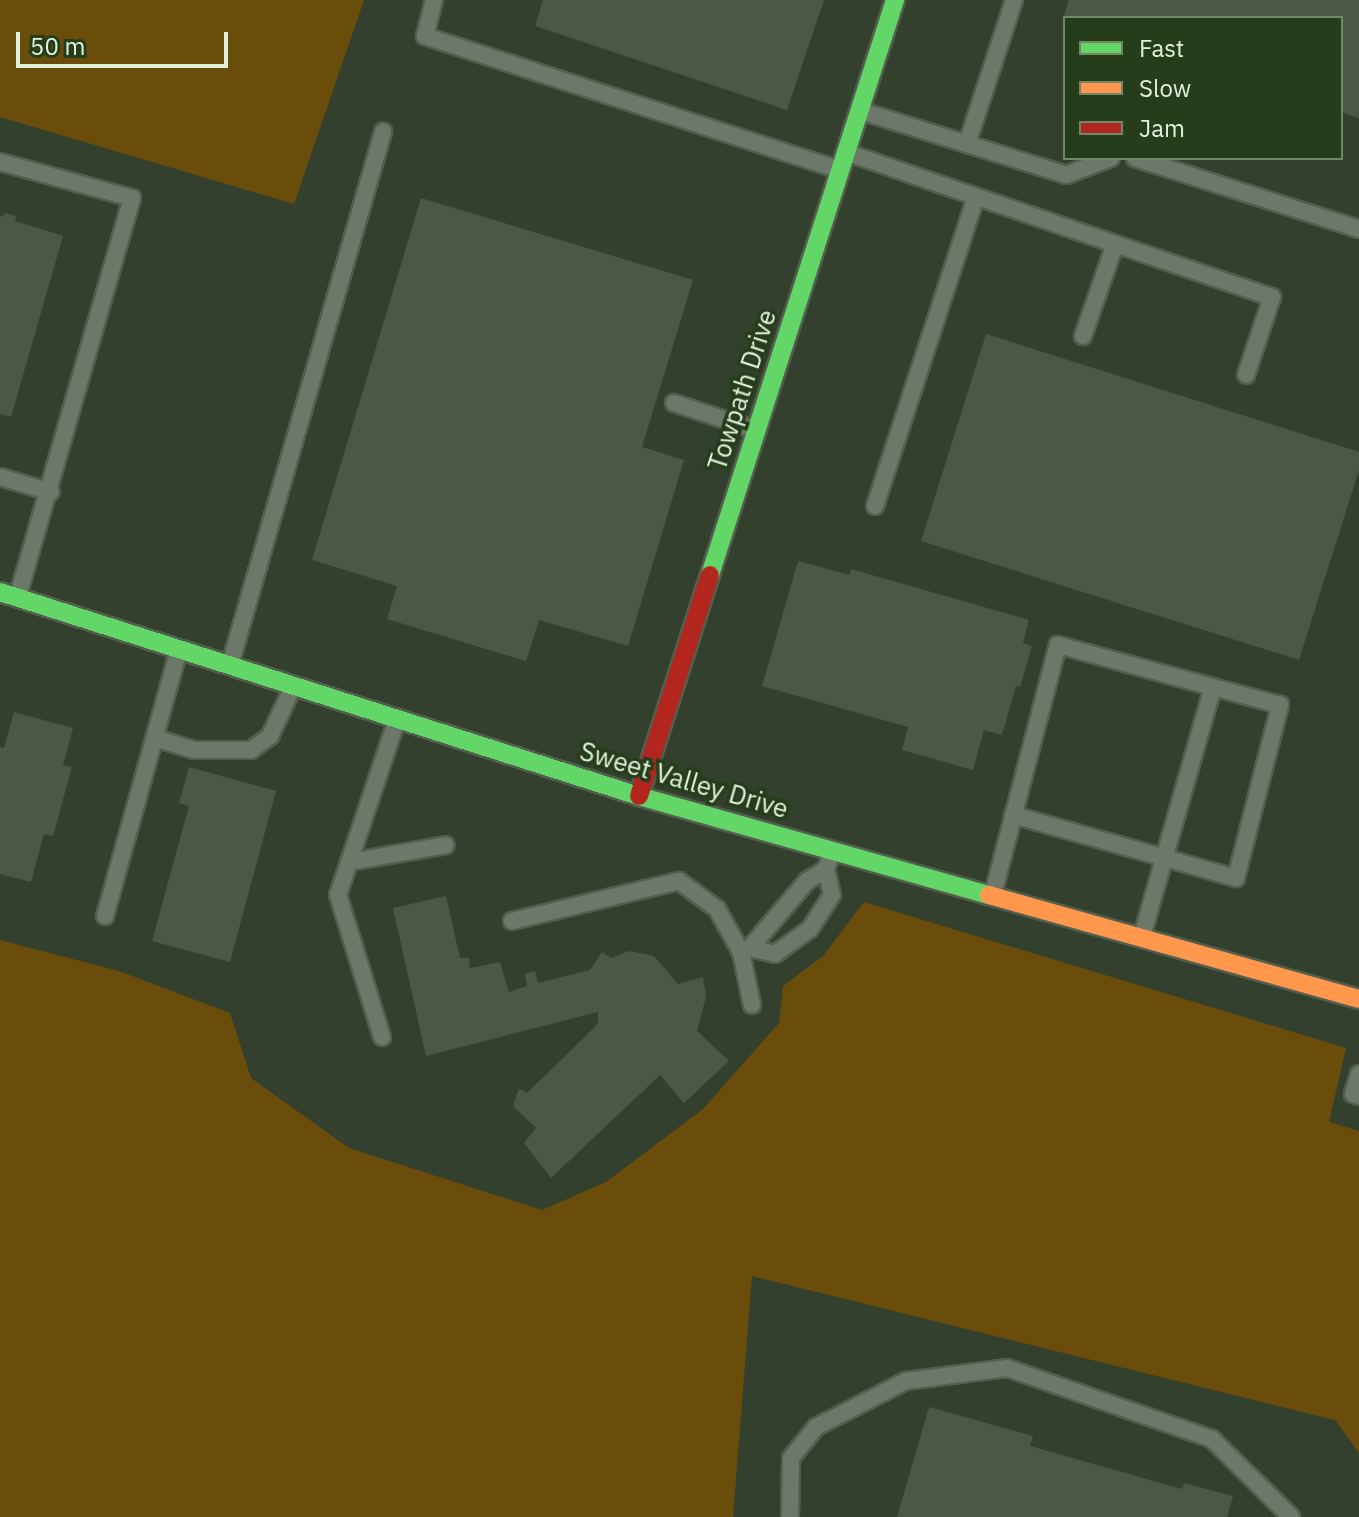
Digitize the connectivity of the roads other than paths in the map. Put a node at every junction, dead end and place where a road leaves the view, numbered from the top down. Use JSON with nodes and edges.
{"nodes":[{"id":1,"x":434,"y":0,"type":"edge"},
{"id":2,"x":895,"y":0,"type":"edge"},
{"id":3,"x":1014,"y":0,"type":"edge"},
{"id":4,"x":860,"y":110,"type":"junction"},
{"id":5,"x":383,"y":132,"type":"dead end"},
{"id":6,"x":967,"y":144,"type":"junction"},
{"id":7,"x":1106,"y":160,"type":"edge"},
{"id":8,"x":1141,"y":160,"type":"edge"},
{"id":9,"x":0,"y":162,"type":"edge"},
{"id":10,"x":843,"y":162,"type":"junction"},
{"id":11,"x":976,"y":197,"type":"junction"},
{"id":12,"x":1359,"y":229,"type":"edge"},
{"id":13,"x":1115,"y":244,"type":"junction"},
{"id":14,"x":1083,"y":336,"type":"dead end"},
{"id":15,"x":1246,"y":375,"type":"dead end"},
{"id":16,"x":674,"y":403,"type":"dead end"},
{"id":17,"x":757,"y":430,"type":"junction"},
{"id":18,"x":0,"y":477,"type":"edge"},
{"id":19,"x":51,"y":492,"type":"junction"},
{"id":20,"x":875,"y":506,"type":"dead end"},
{"id":21,"x":9,"y":595,"type":"edge"},
{"id":22,"x":180,"y":649,"type":"junction"},
{"id":23,"x":230,"y":665,"type":"junction"},
{"id":24,"x":293,"y":685,"type":"junction"},
{"id":25,"x":1213,"y":687,"type":"junction"},
{"id":26,"x":398,"y":719,"type":"junction"},
{"id":27,"x":155,"y":738,"type":"junction"},
{"id":28,"x":639,"y":796,"type":"junction"},
{"id":29,"x":1013,"y":815,"type":"junction"},
{"id":30,"x":446,"y":845,"type":"dead end"},
{"id":31,"x":832,"y":851,"type":"junction"},
{"id":32,"x":1164,"y":859,"type":"junction"},
{"id":33,"x":349,"y":862,"type":"junction"},
{"id":34,"x":826,"y":869,"type":"junction"},
{"id":35,"x":993,"y":896,"type":"junction"},
{"id":36,"x":105,"y":916,"type":"dead end"},
{"id":37,"x":512,"y":921,"type":"dead end"},
{"id":38,"x":1142,"y":938,"type":"junction"},
{"id":39,"x":746,"y":950,"type":"junction"},
{"id":40,"x":1359,"y":999,"type":"edge"},
{"id":41,"x":752,"y":1005,"type":"dead end"},
{"id":42,"x":382,"y":1037,"type":"dead end"},
{"id":43,"x":1359,"y":1074,"type":"edge"},
{"id":44,"x":1359,"y":1096,"type":"edge"},
{"id":45,"x":790,"y":1517,"type":"edge"},
{"id":46,"x":1291,"y":1517,"type":"edge"}],
"edges":[{"from":1,"to":10,"type":"lane"},
{"from":2,"to":4,"type":"street","name":"Towpath Drive"},
{"from":3,"to":6,"type":"lane"},
{"from":4,"to":6,"type":"lane"},
{"from":4,"to":10,"type":"street","name":"Towpath Drive"},
{"from":5,"to":23,"type":"lane"},
{"from":6,"to":7,"type":"lane"},
{"from":8,"to":12,"type":"lane"},
{"from":9,"to":19,"type":"lane"},
{"from":10,"to":11,"type":"lane"},
{"from":10,"to":17,"type":"street","name":"Towpath Drive"},
{"from":11,"to":13,"type":"lane"},
{"from":11,"to":20,"type":"lane"},
{"from":13,"to":14,"type":"lane"},
{"from":13,"to":15,"type":"lane"},
{"from":16,"to":17,"type":"lane"},
{"from":17,"to":28,"type":"street","name":"Towpath Drive"},
{"from":18,"to":19,"type":"lane"},
{"from":19,"to":21,"type":"lane"},
{"from":21,"to":22,"type":"street","name":"Sweet Valley Drive"},
{"from":22,"to":23,"type":"street","name":"Sweet Valley Drive"},
{"from":22,"to":27,"type":"lane"},
{"from":23,"to":24,"type":"street","name":"Sweet Valley Drive"},
{"from":24,"to":26,"type":"street","name":"Sweet Valley Drive"},
{"from":24,"to":27,"type":"lane"},
{"from":25,"to":29,"type":"lane"},
{"from":25,"to":32,"type":"lane"},
{"from":25,"to":32,"type":"lane"},
{"from":26,"to":28,"type":"street","name":"Sweet Valley Drive"},
{"from":26,"to":33,"type":"lane"},
{"from":27,"to":36,"type":"lane"},
{"from":28,"to":31,"type":"street","name":"Sweet Valley Drive"},
{"from":29,"to":32,"type":"lane"},
{"from":29,"to":35,"type":"lane"},
{"from":30,"to":33,"type":"lane"},
{"from":31,"to":34,"type":"lane"},
{"from":31,"to":35,"type":"street","name":"Sweet Valley Drive"},
{"from":32,"to":38,"type":"lane"},
{"from":33,"to":42,"type":"lane"},
{"from":34,"to":39,"type":"lane"},
{"from":34,"to":39,"type":"lane"},
{"from":35,"to":38,"type":"street","name":"Sweet Valley Drive"},
{"from":37,"to":39,"type":"lane"},
{"from":38,"to":40,"type":"street","name":"Sweet Valley Drive"},
{"from":39,"to":41,"type":"lane"},
{"from":43,"to":44,"type":"lane"},
{"from":45,"to":46,"type":"lane"}]}
